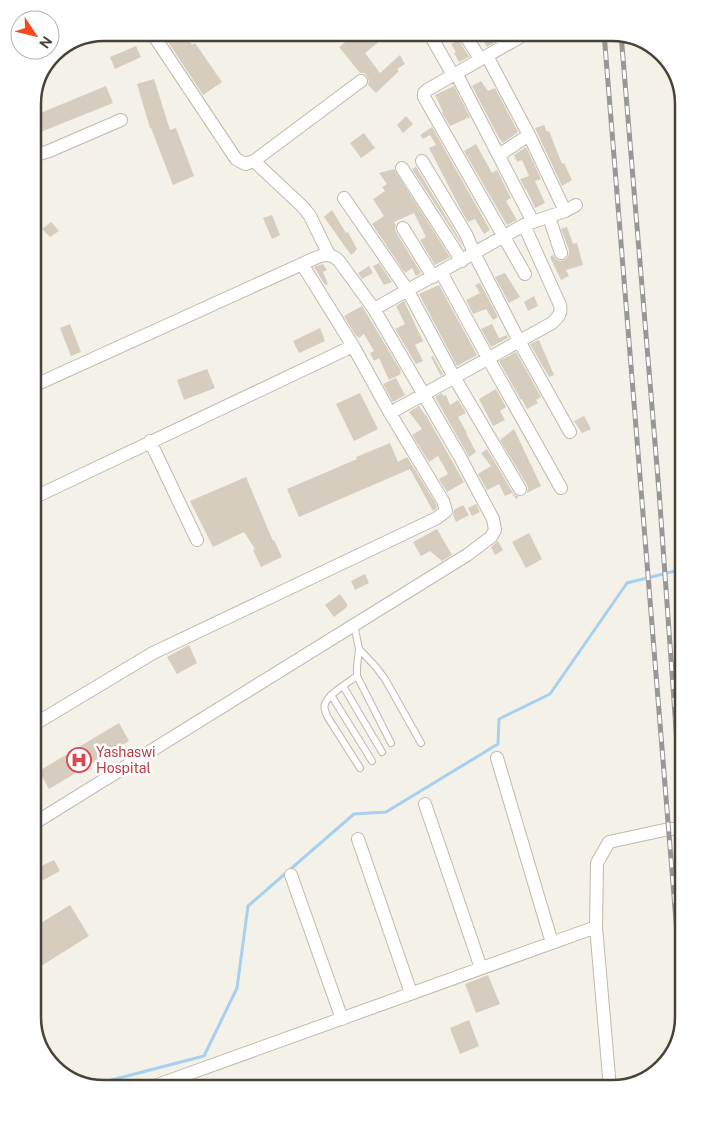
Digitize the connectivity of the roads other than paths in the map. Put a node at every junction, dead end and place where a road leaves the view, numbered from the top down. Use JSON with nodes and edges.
{"nodes":[{"id":1,"x":158,"y":41,"type":"edge"},
{"id":2,"x":434,"y":41,"type":"edge"},
{"id":3,"x":470,"y":41,"type":"edge"},
{"id":4,"x":502,"y":41,"type":"edge"},
{"id":5,"x":512,"y":41,"type":"edge"},
{"id":6,"x":505,"y":45,"type":"junction"},
{"id":7,"x":483,"y":58,"type":"junction"},
{"id":8,"x":455,"y":74,"type":"junction"},
{"id":9,"x":361,"y":80,"type":"dead end"},
{"id":10,"x":122,"y":120,"type":"dead end"},
{"id":11,"x":529,"y":135,"type":"junction"},
{"id":12,"x":41,"y":153,"type":"edge"},
{"id":13,"x":499,"y":155,"type":"junction"},
{"id":14,"x":254,"y":161,"type":"junction"},
{"id":15,"x":422,"y":161,"type":"dead end"},
{"id":16,"x":402,"y":168,"type":"dead end"},
{"id":17,"x":344,"y":198,"type":"dead end"},
{"id":18,"x":549,"y":217,"type":"junction"},
{"id":19,"x":528,"y":224,"type":"junction"},
{"id":20,"x":403,"y":228,"type":"dead end"},
{"id":21,"x":505,"y":236,"type":"junction"},
{"id":22,"x":474,"y":253,"type":"junction"},
{"id":23,"x":561,"y":253,"type":"dead end"},
{"id":24,"x":329,"y":254,"type":"junction"},
{"id":25,"x":462,"y":261,"type":"junction"},
{"id":26,"x":302,"y":264,"type":"junction"},
{"id":27,"x":437,"y":274,"type":"junction"},
{"id":28,"x":526,"y":274,"type":"dead end"},
{"id":29,"x":408,"y":290,"type":"junction"},
{"id":30,"x":374,"y":309,"type":"junction"},
{"id":31,"x":519,"y":341,"type":"junction"},
{"id":32,"x":353,"y":346,"type":"junction"},
{"id":33,"x":488,"y":358,"type":"junction"},
{"id":34,"x":454,"y":377,"type":"junction"},
{"id":35,"x":41,"y":382,"type":"edge"},
{"id":36,"x":423,"y":394,"type":"junction"},
{"id":37,"x":390,"y":413,"type":"junction"},
{"id":38,"x":570,"y":432,"type":"dead end"},
{"id":39,"x":150,"y":441,"type":"junction"},
{"id":40,"x":562,"y":488,"type":"dead end"},
{"id":41,"x":520,"y":489,"type":"dead end"},
{"id":42,"x":41,"y":494,"type":"edge"},
{"id":43,"x":198,"y":540,"type":"dead end"},
{"id":44,"x":354,"y":624,"type":"junction"},
{"id":45,"x":359,"y":649,"type":"junction"},
{"id":46,"x":357,"y":676,"type":"junction"},
{"id":47,"x":343,"y":686,"type":"junction"},
{"id":48,"x":332,"y":695,"type":"junction"},
{"id":49,"x":41,"y":720,"type":"edge"},
{"id":50,"x":391,"y":743,"type":"dead end"},
{"id":51,"x":421,"y":743,"type":"dead end"},
{"id":52,"x":382,"y":752,"type":"dead end"},
{"id":53,"x":497,"y":758,"type":"dead end"},
{"id":54,"x":372,"y":761,"type":"dead end"},
{"id":55,"x":360,"y":768,"type":"dead end"},
{"id":56,"x":426,"y":804,"type":"dead end"},
{"id":57,"x":41,"y":818,"type":"edge"},
{"id":58,"x":675,"y":829,"type":"edge"},
{"id":59,"x":358,"y":839,"type":"dead end"},
{"id":60,"x":291,"y":875,"type":"dead end"},
{"id":61,"x":596,"y":927,"type":"junction"},
{"id":62,"x":552,"y":943,"type":"junction"},
{"id":63,"x":481,"y":968,"type":"junction"},
{"id":64,"x":412,"y":993,"type":"junction"},
{"id":65,"x":342,"y":1019,"type":"junction"},
{"id":66,"x":171,"y":1080,"type":"edge"},
{"id":67,"x":609,"y":1080,"type":"edge"}],
"edges":[{"from":1,"to":14,"type":"street"},
{"from":2,"to":8,"type":"street"},
{"from":3,"to":7,"type":"street"},
{"from":4,"to":6,"type":"street"},
{"from":5,"to":6,"type":"street"},
{"from":6,"to":7,"type":"street"},
{"from":7,"to":8,"type":"street"},
{"from":7,"to":11,"type":"street"},
{"from":8,"to":13,"type":"street"},
{"from":8,"to":21,"type":"street"},
{"from":9,"to":14,"type":"street"},
{"from":10,"to":12,"type":"street"},
{"from":11,"to":13,"type":"street"},
{"from":11,"to":18,"type":"street"},
{"from":13,"to":19,"type":"street"},
{"from":14,"to":24,"type":"street"},
{"from":15,"to":22,"type":"street"},
{"from":16,"to":25,"type":"street"},
{"from":17,"to":29,"type":"street"},
{"from":18,"to":19,"type":"street"},
{"from":18,"to":23,"type":"street"},
{"from":19,"to":21,"type":"street"},
{"from":19,"to":31,"type":"street"},
{"from":20,"to":27,"type":"street"},
{"from":21,"to":22,"type":"street"},
{"from":21,"to":28,"type":"street"},
{"from":22,"to":25,"type":"street"},
{"from":22,"to":31,"type":"street"},
{"from":24,"to":26,"type":"street"},
{"from":24,"to":30,"type":"street"},
{"from":25,"to":27,"type":"street"},
{"from":26,"to":32,"type":"street"},
{"from":26,"to":35,"type":"street"},
{"from":27,"to":29,"type":"street"},
{"from":27,"to":33,"type":"street"},
{"from":29,"to":30,"type":"street"},
{"from":29,"to":34,"type":"street"},
{"from":30,"to":36,"type":"street"},
{"from":31,"to":33,"type":"street"},
{"from":31,"to":38,"type":"street"},
{"from":32,"to":37,"type":"street"},
{"from":32,"to":39,"type":"street"},
{"from":33,"to":34,"type":"street"},
{"from":33,"to":40,"type":"street"},
{"from":34,"to":36,"type":"street"},
{"from":34,"to":41,"type":"street"},
{"from":36,"to":37,"type":"street"},
{"from":36,"to":44,"type":"street"},
{"from":37,"to":49,"type":"street"},
{"from":39,"to":42,"type":"street"},
{"from":39,"to":43,"type":"street"},
{"from":44,"to":45,"type":"lane"},
{"from":44,"to":57,"type":"street"},
{"from":45,"to":46,"type":"lane"},
{"from":45,"to":51,"type":"lane"},
{"from":46,"to":47,"type":"lane"},
{"from":46,"to":50,"type":"lane"},
{"from":47,"to":48,"type":"lane"},
{"from":47,"to":52,"type":"lane"},
{"from":48,"to":54,"type":"lane"},
{"from":48,"to":55,"type":"lane"},
{"from":53,"to":62,"type":"street"},
{"from":56,"to":63,"type":"street"},
{"from":58,"to":61,"type":"street"},
{"from":59,"to":64,"type":"street"},
{"from":60,"to":65,"type":"street"},
{"from":61,"to":62,"type":"street"},
{"from":61,"to":67,"type":"street"},
{"from":62,"to":63,"type":"street"},
{"from":63,"to":64,"type":"street"},
{"from":64,"to":65,"type":"street"},
{"from":65,"to":66,"type":"street"}]}
